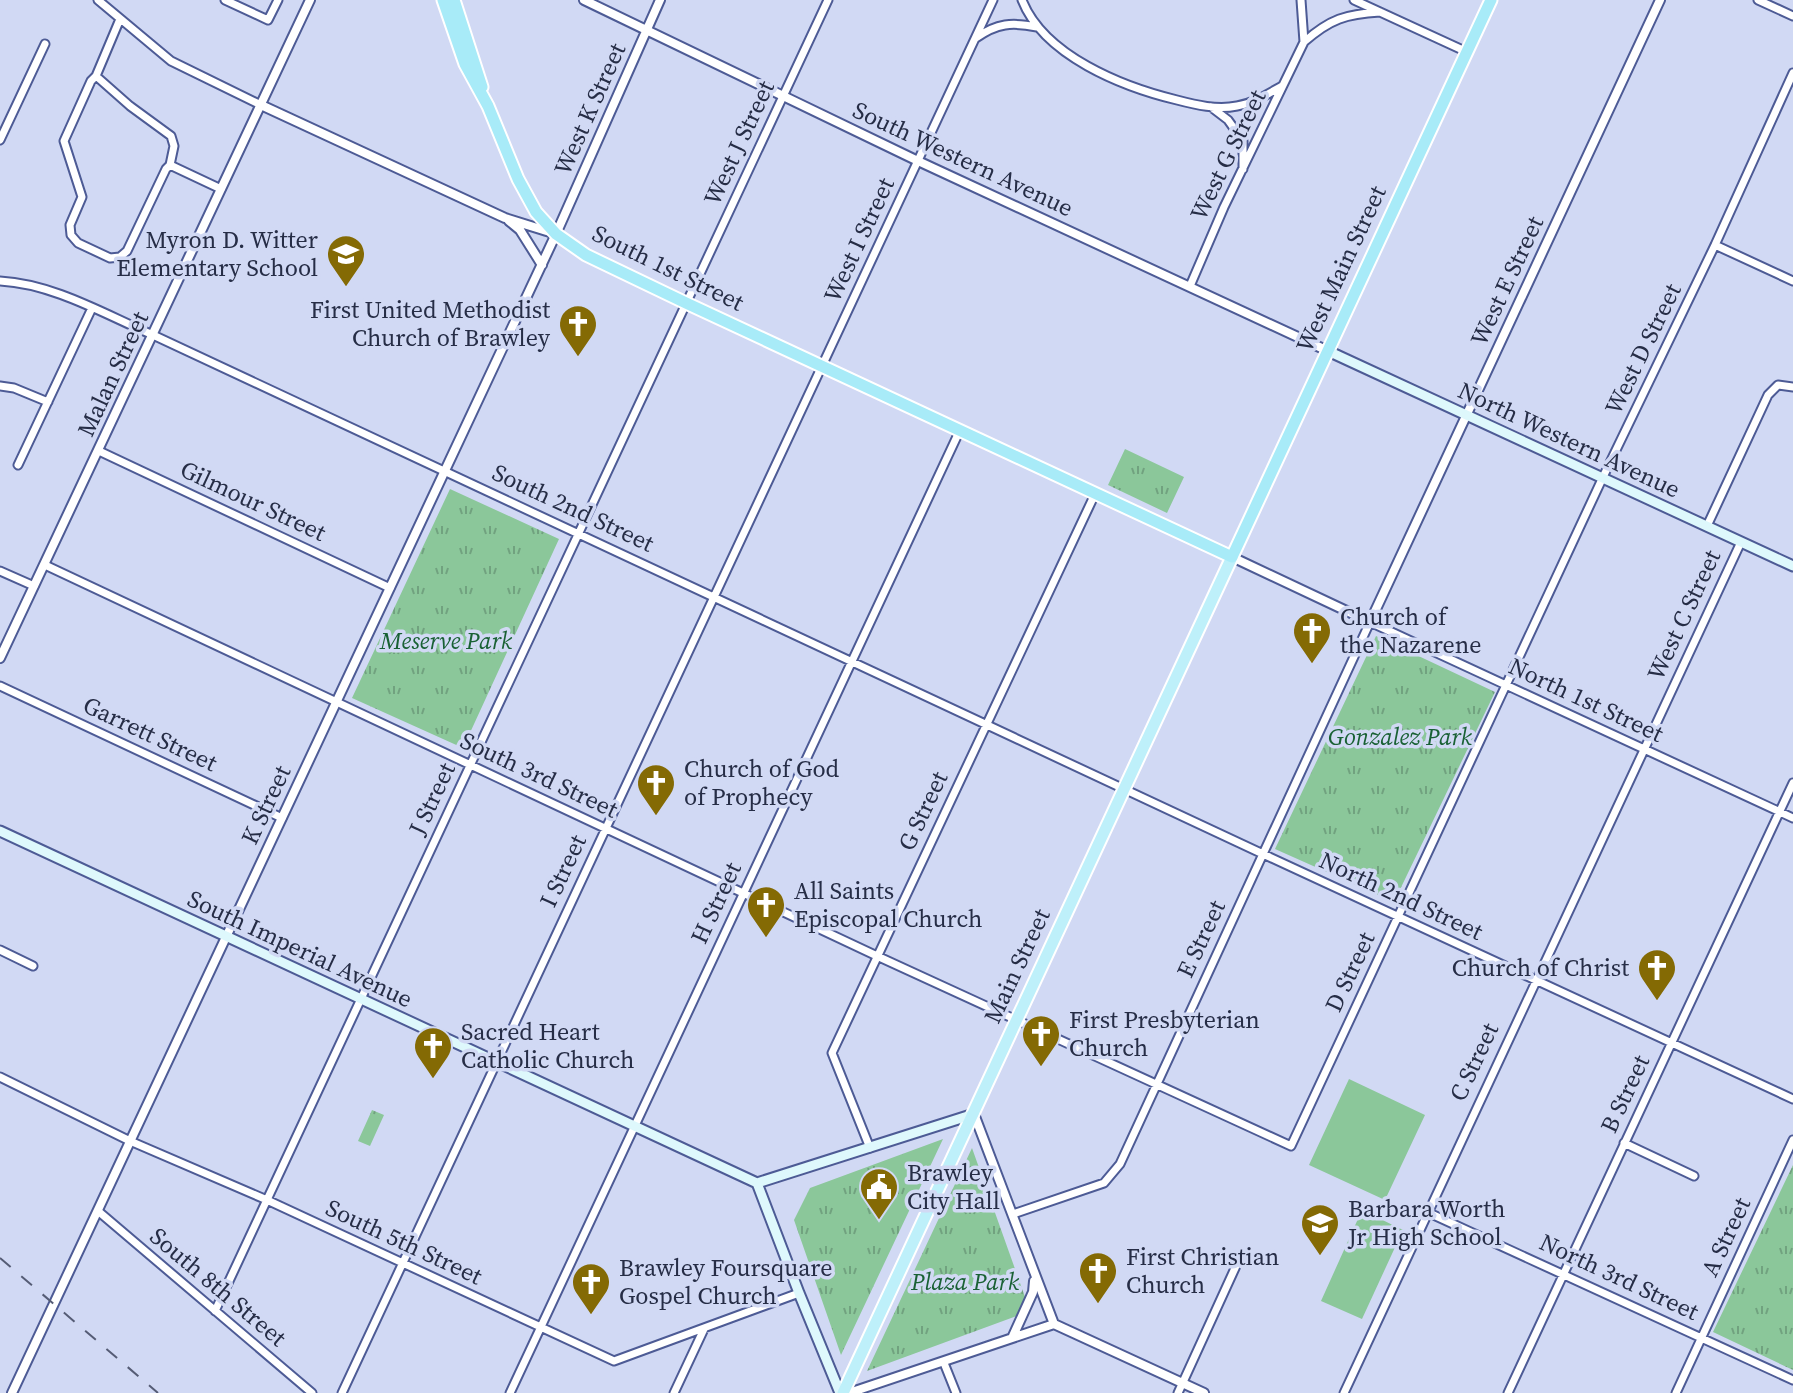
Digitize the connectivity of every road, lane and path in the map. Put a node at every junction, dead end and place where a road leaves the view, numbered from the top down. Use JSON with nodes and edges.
{"nodes":[{"id":1,"x":98,"y":0,"type":"edge"},
{"id":2,"x":225,"y":0,"type":"edge"},
{"id":3,"x":278,"y":0,"type":"edge"},
{"id":4,"x":310,"y":0,"type":"edge"},
{"id":5,"x":443,"y":0,"type":"edge"},
{"id":6,"x":454,"y":0,"type":"edge"},
{"id":7,"x":584,"y":0,"type":"edge"},
{"id":8,"x":660,"y":0,"type":"edge"},
{"id":9,"x":828,"y":0,"type":"edge"},
{"id":10,"x":993,"y":0,"type":"edge"},
{"id":11,"x":1022,"y":0,"type":"edge"},
{"id":12,"x":1301,"y":0,"type":"edge"},
{"id":13,"x":1354,"y":0,"type":"edge"},
{"id":14,"x":1491,"y":0,"type":"edge"},
{"id":15,"x":1660,"y":0,"type":"edge"},
{"id":16,"x":1758,"y":0,"type":"edge"},
{"id":17,"x":1380,"y":12,"type":"junction"},
{"id":18,"x":1793,"y":16,"type":"edge"},
{"id":19,"x":120,"y":19,"type":"junction"},
{"id":20,"x":1037,"y":27,"type":"junction"},
{"id":21,"x":646,"y":31,"type":"junction"},
{"id":22,"x":974,"y":39,"type":"junction"},
{"id":23,"x":1304,"y":42,"type":"junction"},
{"id":24,"x":45,"y":44,"type":"dead end"},
{"id":25,"x":1467,"y":52,"type":"junction"},
{"id":26,"x":1793,"y":73,"type":"edge"},
{"id":27,"x":96,"y":76,"type":"junction"},
{"id":28,"x":1284,"y":85,"type":"junction"},
{"id":29,"x":783,"y":97,"type":"junction"},
{"id":30,"x":261,"y":105,"type":"junction"},
{"id":31,"x":488,"y":106,"type":"junction"},
{"id":32,"x":1211,"y":107,"type":"junction"},
{"id":33,"x":0,"y":140,"type":"edge"},
{"id":34,"x":918,"y":161,"type":"junction"},
{"id":35,"x":170,"y":165,"type":"junction"},
{"id":36,"x":1242,"y":171,"type":"junction"},
{"id":37,"x":221,"y":189,"type":"junction"},
{"id":38,"x":505,"y":218,"type":"junction"},
{"id":39,"x":556,"y":234,"type":"junction"},
{"id":40,"x":1715,"y":245,"type":"junction"},
{"id":41,"x":542,"y":265,"type":"junction"},
{"id":42,"x":0,"y":281,"type":"edge"},
{"id":43,"x":1793,"y":281,"type":"edge"},
{"id":44,"x":1190,"y":286,"type":"junction"},
{"id":45,"x":686,"y":303,"type":"junction"},
{"id":46,"x":92,"y":308,"type":"junction"},
{"id":47,"x":153,"y":335,"type":"junction"},
{"id":48,"x":1328,"y":351,"type":"junction"},
{"id":49,"x":822,"y":366,"type":"junction"},
{"id":50,"x":0,"y":386,"type":"edge"},
{"id":51,"x":1793,"y":387,"type":"edge"},
{"id":52,"x":48,"y":402,"type":"junction"},
{"id":53,"x":1466,"y":415,"type":"junction"},
{"id":54,"x":960,"y":430,"type":"junction"},
{"id":55,"x":99,"y":451,"type":"junction"},
{"id":56,"x":18,"y":465,"type":"dead end"},
{"id":57,"x":445,"y":470,"type":"junction"},
{"id":58,"x":1603,"y":477,"type":"junction"},
{"id":59,"x":1095,"y":494,"type":"junction"},
{"id":60,"x":1707,"y":526,"type":"junction"},
{"id":61,"x":579,"y":532,"type":"junction"},
{"id":62,"x":1741,"y":542,"type":"junction"},
{"id":63,"x":1232,"y":557,"type":"junction"},
{"id":64,"x":45,"y":565,"type":"junction"},
{"id":65,"x":1793,"y":566,"type":"edge"},
{"id":66,"x":0,"y":571,"type":"edge"},
{"id":67,"x":34,"y":586,"type":"junction"},
{"id":68,"x":390,"y":588,"type":"junction"},
{"id":69,"x":713,"y":595,"type":"junction"},
{"id":70,"x":1370,"y":622,"type":"junction"},
{"id":71,"x":0,"y":658,"type":"edge"},
{"id":72,"x":852,"y":660,"type":"junction"},
{"id":73,"x":1506,"y":684,"type":"junction"},
{"id":74,"x":0,"y":686,"type":"edge"},
{"id":75,"x":336,"y":703,"type":"junction"},
{"id":76,"x":985,"y":723,"type":"junction"},
{"id":77,"x":1642,"y":749,"type":"junction"},
{"id":78,"x":470,"y":764,"type":"junction"},
{"id":79,"x":1793,"y":783,"type":"edge"},
{"id":80,"x":1124,"y":788,"type":"junction"},
{"id":81,"x":1780,"y":812,"type":"junction"},
{"id":82,"x":282,"y":818,"type":"junction"},
{"id":83,"x":1793,"y":818,"type":"edge"},
{"id":84,"x":605,"y":828,"type":"junction"},
{"id":85,"x":0,"y":831,"type":"edge"},
{"id":86,"x":1263,"y":854,"type":"junction"},
{"id":87,"x":743,"y":893,"type":"junction"},
{"id":88,"x":1398,"y":916,"type":"junction"},
{"id":89,"x":226,"y":936,"type":"junction"},
{"id":90,"x":0,"y":950,"type":"edge"},
{"id":91,"x":877,"y":956,"type":"junction"},
{"id":92,"x":33,"y":966,"type":"dead end"},
{"id":93,"x":1534,"y":980,"type":"junction"},
{"id":94,"x":361,"y":999,"type":"junction"},
{"id":95,"x":1016,"y":1020,"type":"junction"},
{"id":96,"x":1671,"y":1042,"type":"junction"},
{"id":97,"x":496,"y":1062,"type":"junction"},
{"id":98,"x":0,"y":1077,"type":"edge"},
{"id":99,"x":1156,"y":1085,"type":"junction"},
{"id":100,"x":1793,"y":1099,"type":"edge"},
{"id":101,"x":974,"y":1114,"type":"junction"},
{"id":102,"x":634,"y":1126,"type":"junction"},
{"id":103,"x":1793,"y":1140,"type":"edge"},
{"id":104,"x":130,"y":1141,"type":"junction"},
{"id":105,"x":1624,"y":1143,"type":"junction"},
{"id":106,"x":870,"y":1148,"type":"junction"},
{"id":107,"x":1694,"y":1176,"type":"dead end"},
{"id":108,"x":757,"y":1183,"type":"junction"},
{"id":109,"x":267,"y":1200,"type":"junction"},
{"id":110,"x":98,"y":1211,"type":"junction"},
{"id":111,"x":1427,"y":1212,"type":"junction"},
{"id":112,"x":1013,"y":1214,"type":"junction"},
{"id":113,"x":402,"y":1264,"type":"junction"},
{"id":114,"x":1236,"y":1266,"type":"dead end"},
{"id":115,"x":1563,"y":1273,"type":"junction"},
{"id":116,"x":1034,"y":1276,"type":"junction"},
{"id":117,"x":799,"y":1293,"type":"junction"},
{"id":118,"x":215,"y":1311,"type":"junction"},
{"id":119,"x":1054,"y":1324,"type":"junction"},
{"id":120,"x":540,"y":1327,"type":"junction"},
{"id":121,"x":704,"y":1329,"type":"junction"},
{"id":122,"x":1013,"y":1336,"type":"junction"},
{"id":123,"x":1701,"y":1338,"type":"junction"},
{"id":124,"x":944,"y":1363,"type":"junction"},
{"id":125,"x":1793,"y":1380,"type":"edge"},
{"id":126,"x":1183,"y":1383,"type":"junction"},
{"id":127,"x":12,"y":1393,"type":"edge"},
{"id":128,"x":312,"y":1393,"type":"edge"},
{"id":129,"x":342,"y":1393,"type":"edge"},
{"id":130,"x":510,"y":1393,"type":"edge"},
{"id":131,"x":674,"y":1393,"type":"edge"},
{"id":132,"x":842,"y":1393,"type":"edge"},
{"id":133,"x":849,"y":1393,"type":"edge"},
{"id":134,"x":956,"y":1393,"type":"edge"},
{"id":135,"x":1178,"y":1393,"type":"edge"},
{"id":136,"x":1204,"y":1393,"type":"edge"},
{"id":137,"x":1344,"y":1393,"type":"edge"},
{"id":138,"x":1508,"y":1393,"type":"edge"},
{"id":139,"x":1676,"y":1393,"type":"edge"}],
"edges":[{"from":1,"to":19,"type":"street","name":"South 1st Street"},
{"from":2,"to":3,"type":"street"},
{"from":4,"to":30,"type":"street","name":"Malan Street"},
{"from":5,"to":31,"type":"highway"},
{"from":6,"to":31,"type":"highway"},
{"from":7,"to":21,"type":"street","name":"South Western Avenue"},
{"from":8,"to":21,"type":"street","name":"West K Street"},
{"from":9,"to":29,"type":"street","name":"West J Street"},
{"from":10,"to":22,"type":"street","name":"West I Street"},
{"from":11,"to":20,"type":"street"},
{"from":12,"to":23,"type":"street","name":"West G Street"},
{"from":13,"to":17,"type":"street"},
{"from":14,"to":25,"type":"highway","name":"West Main Street"},
{"from":15,"to":53,"type":"street","name":"West E Street"},
{"from":16,"to":18,"type":"street"},
{"from":17,"to":23,"type":"street"},
{"from":17,"to":25,"type":"street"},
{"from":19,"to":27,"type":"street"},
{"from":19,"to":30,"type":"street","name":"South 1st Street"},
{"from":20,"to":22,"type":"street"},
{"from":20,"to":32,"type":"street"},
{"from":21,"to":29,"type":"street","name":"South Western Avenue"},
{"from":21,"to":39,"type":"street","name":"West K Street"},
{"from":22,"to":34,"type":"street","name":"West I Street"},
{"from":23,"to":28,"type":"street","name":"West G Street"},
{"from":24,"to":33,"type":"street"},
{"from":25,"to":48,"type":"highway","name":"West Main Street"},
{"from":26,"to":40,"type":"street","name":"West D Street"},
{"from":27,"to":35,"type":"street"},
{"from":27,"to":35,"type":"street"},
{"from":28,"to":32,"type":"street"},
{"from":28,"to":36,"type":"street","name":"West G Street"},
{"from":29,"to":34,"type":"street","name":"South Western Avenue"},
{"from":29,"to":45,"type":"street","name":"West J Street"},
{"from":30,"to":37,"type":"street","name":"Malan Street"},
{"from":30,"to":38,"type":"street","name":"South 1st Street"},
{"from":31,"to":39,"type":"highway"},
{"from":32,"to":36,"type":"street"},
{"from":34,"to":44,"type":"street","name":"South Western Avenue"},
{"from":34,"to":49,"type":"street","name":"West I Street"},
{"from":35,"to":37,"type":"street"},
{"from":36,"to":44,"type":"street","name":"West G Street"},
{"from":37,"to":47,"type":"street","name":"Malan Street"},
{"from":38,"to":39,"type":"street","name":"South 1st Street"},
{"from":38,"to":41,"type":"street"},
{"from":39,"to":41,"type":"street","name":"K Street"},
{"from":39,"to":45,"type":"highway","name":"South 1st Street"},
{"from":40,"to":43,"type":"street"},
{"from":40,"to":58,"type":"street","name":"West D Street"},
{"from":41,"to":57,"type":"street","name":"K Street"},
{"from":42,"to":46,"type":"street","name":"South 2nd Street"},
{"from":44,"to":48,"type":"street","name":"South Western Avenue"},
{"from":45,"to":49,"type":"highway","name":"South 1st Street"},
{"from":45,"to":61,"type":"street","name":"J Street"},
{"from":46,"to":47,"type":"street","name":"South 2nd Street"},
{"from":46,"to":52,"type":"street"},
{"from":47,"to":55,"type":"street","name":"Malan Street"},
{"from":47,"to":57,"type":"street","name":"South 2nd Street"},
{"from":48,"to":53,"type":"main road","name":"North Western Avenue"},
{"from":48,"to":63,"type":"highway","name":"West Main Street"},
{"from":49,"to":54,"type":"highway","name":"South 1st Street"},
{"from":49,"to":69,"type":"street","name":"I Street"},
{"from":50,"to":52,"type":"street"},
{"from":51,"to":60,"type":"street","name":"West C Street"},
{"from":52,"to":56,"type":"street"},
{"from":53,"to":58,"type":"main road","name":"North Western Avenue"},
{"from":53,"to":70,"type":"street","name":"West E Street"},
{"from":54,"to":59,"type":"highway","name":"South 1st Street"},
{"from":54,"to":72,"type":"street","name":"H Street"},
{"from":55,"to":64,"type":"street","name":"Malan Street"},
{"from":55,"to":68,"type":"street","name":"Gilmour Street"},
{"from":57,"to":61,"type":"street","name":"South 2nd Street"},
{"from":57,"to":68,"type":"street","name":"K Street"},
{"from":58,"to":60,"type":"main road","name":"North Western Avenue"},
{"from":58,"to":73,"type":"street","name":"West D Street"},
{"from":59,"to":63,"type":"highway","name":"South 1st Street"},
{"from":59,"to":76,"type":"street","name":"G Street"},
{"from":60,"to":62,"type":"main road","name":"North Western Avenue"},
{"from":61,"to":69,"type":"street","name":"South 2nd Street"},
{"from":61,"to":78,"type":"street","name":"J Street"},
{"from":62,"to":65,"type":"main road","name":"North Western Avenue"},
{"from":62,"to":77,"type":"street","name":"West C Street"},
{"from":63,"to":70,"type":"street","name":"North 1st Street"},
{"from":63,"to":80,"type":"main road","name":"Main Street"},
{"from":64,"to":67,"type":"street","name":"Malan Street"},
{"from":64,"to":75,"type":"street","name":"South 3rd Street"},
{"from":66,"to":67,"type":"street"},
{"from":67,"to":71,"type":"street","name":"Malan Street"},
{"from":68,"to":75,"type":"street","name":"K Street"},
{"from":69,"to":72,"type":"street","name":"South 2nd Street"},
{"from":69,"to":84,"type":"street","name":"I Street"},
{"from":70,"to":73,"type":"street","name":"North 1st Street"},
{"from":70,"to":86,"type":"street","name":"E Street"},
{"from":72,"to":76,"type":"street","name":"South 2nd Street"},
{"from":72,"to":87,"type":"street","name":"H Street"},
{"from":73,"to":77,"type":"street","name":"North 1st Street"},
{"from":73,"to":88,"type":"street","name":"D Street"},
{"from":74,"to":82,"type":"street","name":"Garrett Street"},
{"from":75,"to":78,"type":"street","name":"South 3rd Street"},
{"from":75,"to":82,"type":"street","name":"K Street"},
{"from":76,"to":80,"type":"street","name":"South 2nd Street"},
{"from":76,"to":91,"type":"street","name":"G Street"},
{"from":77,"to":81,"type":"street","name":"North 1st Street"},
{"from":77,"to":93,"type":"street","name":"C Street"},
{"from":78,"to":84,"type":"street","name":"South 3rd Street"},
{"from":78,"to":94,"type":"street","name":"J Street"},
{"from":79,"to":81,"type":"street","name":"B Street"},
{"from":80,"to":86,"type":"street","name":"North 2nd Street"},
{"from":80,"to":95,"type":"main road","name":"Main Street"},
{"from":81,"to":83,"type":"street","name":"North 1st Street"},
{"from":81,"to":96,"type":"street","name":"B Street"},
{"from":82,"to":89,"type":"street","name":"K Street"},
{"from":84,"to":87,"type":"street","name":"South 3rd Street"},
{"from":84,"to":97,"type":"street","name":"I Street"},
{"from":85,"to":89,"type":"main road","name":"South Imperial Avenue"},
{"from":86,"to":88,"type":"street","name":"North 2nd Street"},
{"from":86,"to":99,"type":"street","name":"E Street"},
{"from":87,"to":91,"type":"street","name":"South 3rd Street"},
{"from":87,"to":102,"type":"street","name":"H Street"},
{"from":88,"to":93,"type":"street","name":"North 2nd Street"},
{"from":88,"to":99,"type":"street","name":"D Street"},
{"from":89,"to":94,"type":"main road","name":"South Imperial Avenue"},
{"from":89,"to":104,"type":"street","name":"K Street"},
{"from":90,"to":92,"type":"street"},
{"from":91,"to":95,"type":"street","name":"South 3rd Street"},
{"from":91,"to":106,"type":"street","name":"G Street"},
{"from":93,"to":96,"type":"street","name":"North 2nd Street"},
{"from":93,"to":111,"type":"street","name":"C Street"},
{"from":94,"to":97,"type":"main road","name":"South Imperial Avenue"},
{"from":94,"to":109,"type":"street","name":"J Street"},
{"from":95,"to":99,"type":"street"},
{"from":95,"to":101,"type":"main road","name":"Main Street"},
{"from":96,"to":100,"type":"street","name":"North 2nd Street"},
{"from":96,"to":105,"type":"street","name":"B Street"},
{"from":97,"to":102,"type":"main road","name":"South Imperial Avenue"},
{"from":97,"to":113,"type":"street","name":"I Street"},
{"from":98,"to":104,"type":"street","name":"South 5th Street"},
{"from":99,"to":112,"type":"street","name":"E Street"},
{"from":101,"to":106,"type":"main road"},
{"from":101,"to":112,"type":"street"},
{"from":101,"to":132,"type":"main road","name":"Main Street"},
{"from":102,"to":108,"type":"main road","name":"South Imperial Avenue"},
{"from":102,"to":120,"type":"street","name":"H Street"},
{"from":103,"to":123,"type":"street","name":"A Street"},
{"from":104,"to":109,"type":"street","name":"South 5th Street"},
{"from":104,"to":110,"type":"street","name":"K Street"},
{"from":105,"to":107,"type":"street"},
{"from":105,"to":115,"type":"street","name":"B Street"},
{"from":106,"to":108,"type":"main road"},
{"from":108,"to":117,"type":"main road"},
{"from":109,"to":113,"type":"street","name":"South 5th Street"},
{"from":109,"to":118,"type":"street","name":"J Street"},
{"from":110,"to":118,"type":"street","name":"South 8th Street"},
{"from":110,"to":127,"type":"street","name":"K Street"},
{"from":111,"to":115,"type":"street","name":"North 3rd Street"},
{"from":111,"to":137,"type":"street","name":"C Street"},
{"from":112,"to":116,"type":"street"},
{"from":113,"to":120,"type":"street","name":"South 5th Street"},
{"from":113,"to":129,"type":"street","name":"I Street"},
{"from":114,"to":126,"type":"street"},
{"from":115,"to":123,"type":"street","name":"North 3rd Street"},
{"from":115,"to":138,"type":"street","name":"B Street"},
{"from":116,"to":119,"type":"street"},
{"from":116,"to":122,"type":"street"},
{"from":117,"to":121,"type":"street","name":"South 5th Street"},
{"from":117,"to":132,"type":"main road"},
{"from":118,"to":128,"type":"street","name":"South 8th Street"},
{"from":119,"to":122,"type":"street"},
{"from":119,"to":126,"type":"street"},
{"from":120,"to":121,"type":"street","name":"South 5th Street"},
{"from":120,"to":130,"type":"street","name":"H Street"},
{"from":121,"to":131,"type":"street"},
{"from":122,"to":124,"type":"street"},
{"from":123,"to":125,"type":"street","name":"North 3rd Street"},
{"from":123,"to":139,"type":"street","name":"A Street"},
{"from":124,"to":133,"type":"street"},
{"from":124,"to":134,"type":"street"},
{"from":126,"to":135,"type":"street"},
{"from":126,"to":136,"type":"street"}]}
